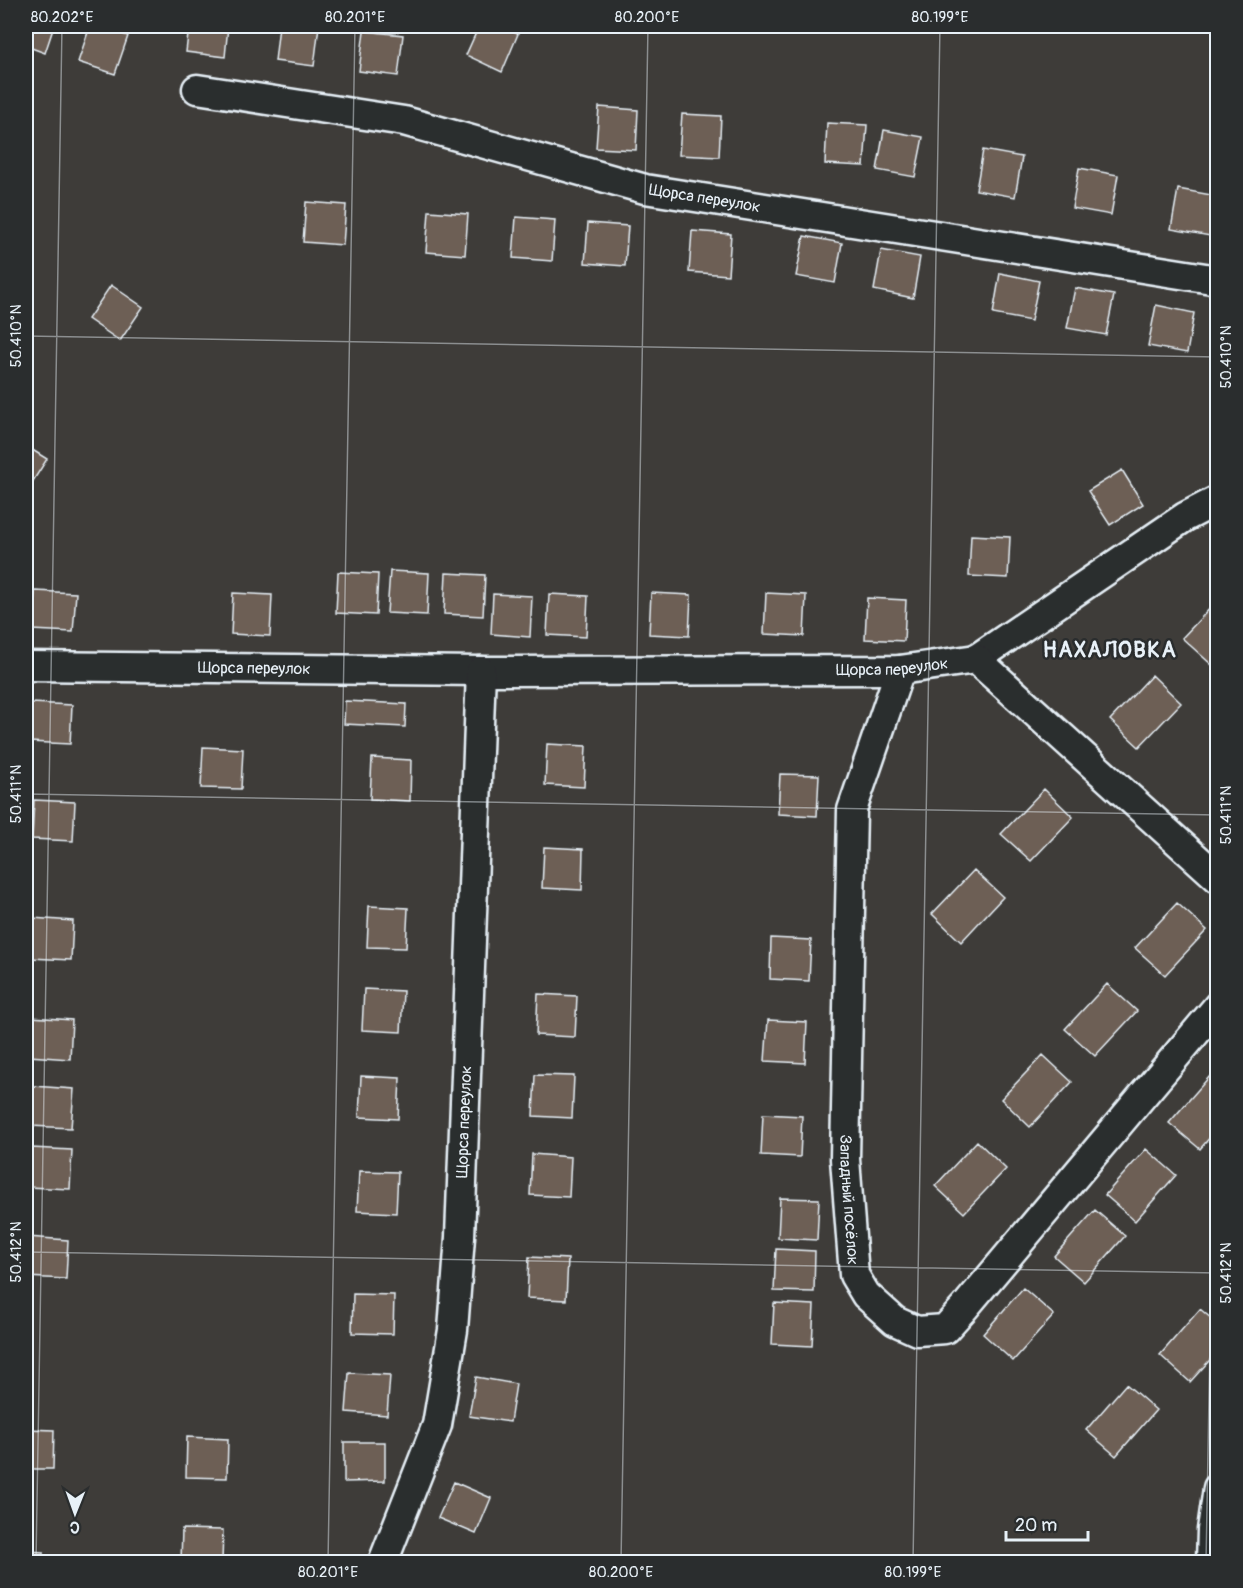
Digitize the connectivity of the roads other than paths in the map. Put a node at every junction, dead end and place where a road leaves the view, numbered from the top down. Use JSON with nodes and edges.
{"nodes":[{"id":1,"x":197,"y":89,"type":"dead end"},
{"id":2,"x":1218,"y":280,"type":"edge"},
{"id":3,"x":1218,"y":500,"type":"edge"},
{"id":4,"x":976,"y":659,"type":"junction"},
{"id":5,"x":26,"y":666,"type":"edge"},
{"id":6,"x":900,"y":670,"type":"junction"},
{"id":7,"x":481,"y":671,"type":"junction"},
{"id":8,"x":1218,"y":878,"type":"edge"},
{"id":9,"x":1218,"y":1006,"type":"edge"},
{"id":10,"x":1218,"y":1488,"type":"edge"},
{"id":11,"x":382,"y":1563,"type":"edge"},
{"id":12,"x":1211,"y":1563,"type":"edge"}],
"edges":[{"from":1,"to":2,"type":"street","name":"Щорса переулок"},
{"from":3,"to":4,"type":"street"},
{"from":4,"to":6,"type":"street","name":"Щорса переулок"},
{"from":4,"to":8,"type":"street"},
{"from":5,"to":7,"type":"street","name":"Щорса переулок"},
{"from":6,"to":7,"type":"street","name":"Щорса переулок"},
{"from":6,"to":9,"type":"street","name":"Западный посёлок"},
{"from":7,"to":11,"type":"street","name":"Щорса переулок"},
{"from":10,"to":12,"type":"street"}]}
